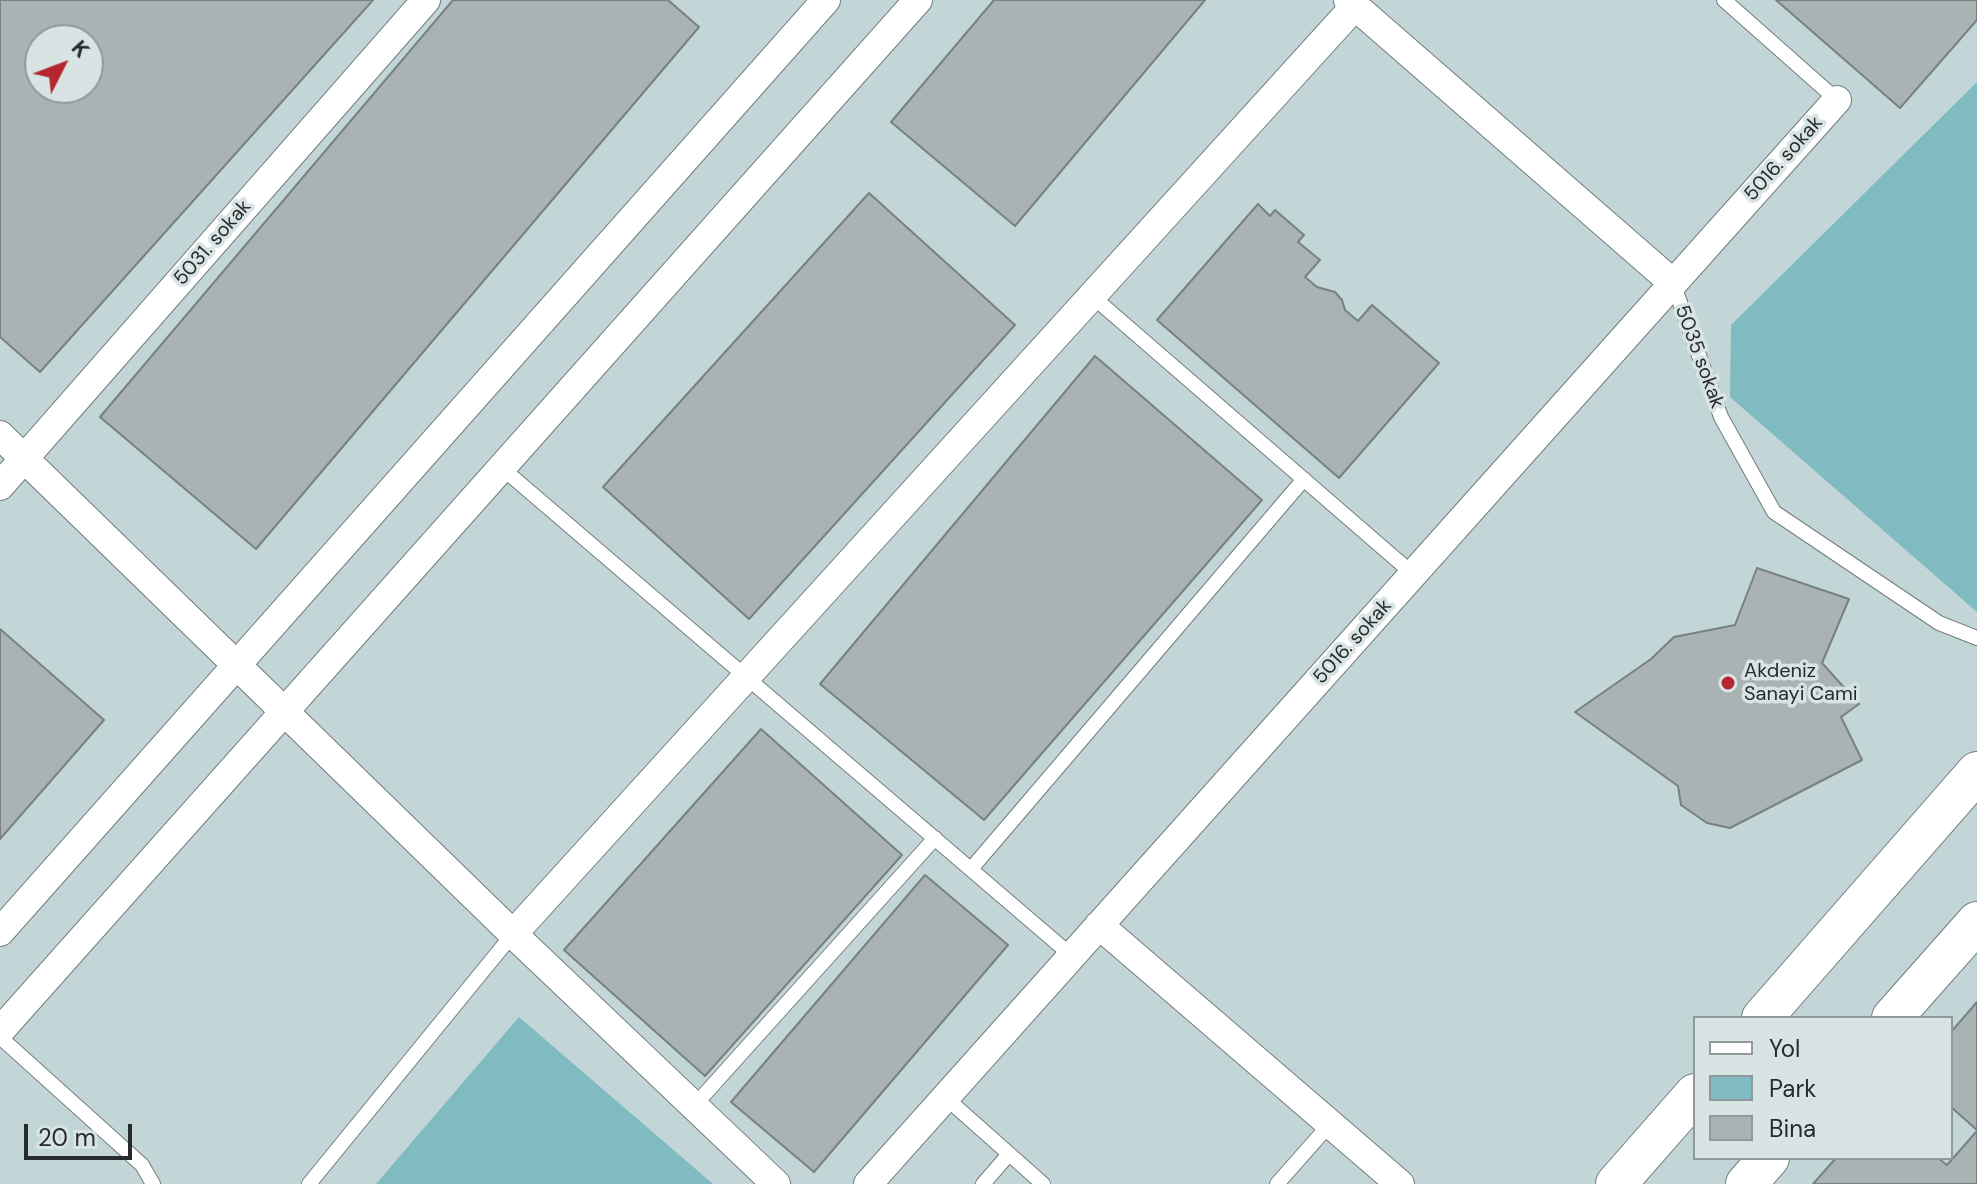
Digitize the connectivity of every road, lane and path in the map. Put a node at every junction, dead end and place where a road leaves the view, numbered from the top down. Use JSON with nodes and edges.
{"nodes":[{"id":1,"x":426,"y":0,"type":"edge"},
{"id":2,"x":826,"y":0,"type":"edge"},
{"id":3,"x":918,"y":0,"type":"edge"},
{"id":4,"x":1724,"y":0,"type":"edge"},
{"id":5,"x":1351,"y":3,"type":"edge"},
{"id":6,"x":1837,"y":100,"type":"joint"},
{"id":7,"x":1673,"y":283,"type":"junction"},
{"id":8,"x":1092,"y":296,"type":"junction"},
{"id":9,"x":0,"y":435,"type":"edge"},
{"id":10,"x":25,"y":458,"type":"junction"},
{"id":11,"x":502,"y":468,"type":"junction"},
{"id":12,"x":1304,"y":479,"type":"junction"},
{"id":13,"x":0,"y":486,"type":"edge"},
{"id":14,"x":1413,"y":574,"type":"junction"},
{"id":15,"x":1977,"y":638,"type":"edge"},
{"id":16,"x":237,"y":664,"type":"junction"},
{"id":17,"x":746,"y":677,"type":"junction"},
{"id":18,"x":285,"y":711,"type":"junction"},
{"id":19,"x":1977,"y":772,"type":"edge"},
{"id":20,"x":935,"y":838,"type":"junction"},
{"id":21,"x":971,"y":869,"type":"junction"},
{"id":22,"x":1977,"y":922,"type":"edge"},
{"id":23,"x":1099,"y":925,"type":"junction"},
{"id":24,"x":0,"y":932,"type":"edge"},
{"id":25,"x":513,"y":934,"type":"junction"},
{"id":26,"x":1072,"y":956,"type":"junction"},
{"id":27,"x":1764,"y":1016,"type":"edge"},
{"id":28,"x":1894,"y":1016,"type":"edge"},
{"id":29,"x":0,"y":1031,"type":"edge"},
{"id":30,"x":0,"y":1037,"type":"edge"},
{"id":31,"x":1693,"y":1096,"type":"edge"},
{"id":32,"x":945,"y":1097,"type":"junction"},
{"id":33,"x":694,"y":1106,"type":"junction"},
{"id":34,"x":1330,"y":1124,"type":"junction"},
{"id":35,"x":1009,"y":1154,"type":"junction"},
{"id":36,"x":1767,"y":1160,"type":"edge"},
{"id":37,"x":153,"y":1184,"type":"edge"},
{"id":38,"x":309,"y":1184,"type":"edge"},
{"id":39,"x":776,"y":1184,"type":"edge"},
{"id":40,"x":868,"y":1184,"type":"edge"},
{"id":41,"x":983,"y":1184,"type":"edge"},
{"id":42,"x":1043,"y":1184,"type":"edge"},
{"id":43,"x":1277,"y":1184,"type":"edge"},
{"id":44,"x":1400,"y":1184,"type":"edge"},
{"id":45,"x":1616,"y":1184,"type":"edge"},
{"id":46,"x":1746,"y":1184,"type":"edge"}],
"edges":[{"from":1,"to":10,"type":"street","name":"5031. sokak"},
{"from":2,"to":16,"type":"street"},
{"from":3,"to":11,"type":"street"},
{"from":4,"to":6,"type":"lane"},
{"from":5,"to":7,"type":"street","name":"5035 sokak"},
{"from":5,"to":8,"type":"street"},
{"from":6,"to":7,"type":"street","name":"5016. sokak"},
{"from":7,"to":14,"type":"street","name":"5016. sokak"},
{"from":7,"to":15,"type":"lane","name":"5035 sokak"},
{"from":8,"to":12,"type":"lane"},
{"from":8,"to":17,"type":"street"},
{"from":9,"to":10,"type":"street"},
{"from":10,"to":13,"type":"street","name":"5031. sokak"},
{"from":10,"to":16,"type":"street"},
{"from":11,"to":17,"type":"lane"},
{"from":11,"to":18,"type":"street"},
{"from":12,"to":14,"type":"lane"},
{"from":12,"to":21,"type":"lane"},
{"from":14,"to":23,"type":"street","name":"5016. sokak"},
{"from":16,"to":18,"type":"street"},
{"from":16,"to":24,"type":"street"},
{"from":17,"to":20,"type":"lane"},
{"from":17,"to":25,"type":"street"},
{"from":18,"to":25,"type":"street"},
{"from":18,"to":29,"type":"street"},
{"from":19,"to":27,"type":"main road"},
{"from":20,"to":21,"type":"lane"},
{"from":20,"to":33,"type":"lane"},
{"from":21,"to":26,"type":"lane"},
{"from":22,"to":28,"type":"main road"},
{"from":23,"to":26,"type":"street","name":"5016. sokak"},
{"from":23,"to":34,"type":"street"},
{"from":25,"to":33,"type":"street"},
{"from":25,"to":38,"type":"lane"},
{"from":26,"to":32,"type":"street","name":"5016. sokak"},
{"from":30,"to":37,"type":"lane"},
{"from":31,"to":45,"type":"main road"},
{"from":32,"to":35,"type":"lane"},
{"from":32,"to":40,"type":"street","name":"5016. sokak"},
{"from":33,"to":39,"type":"street"},
{"from":34,"to":43,"type":"lane"},
{"from":34,"to":44,"type":"street"},
{"from":35,"to":41,"type":"lane"},
{"from":35,"to":42,"type":"lane"},
{"from":36,"to":46,"type":"main road"}]}
